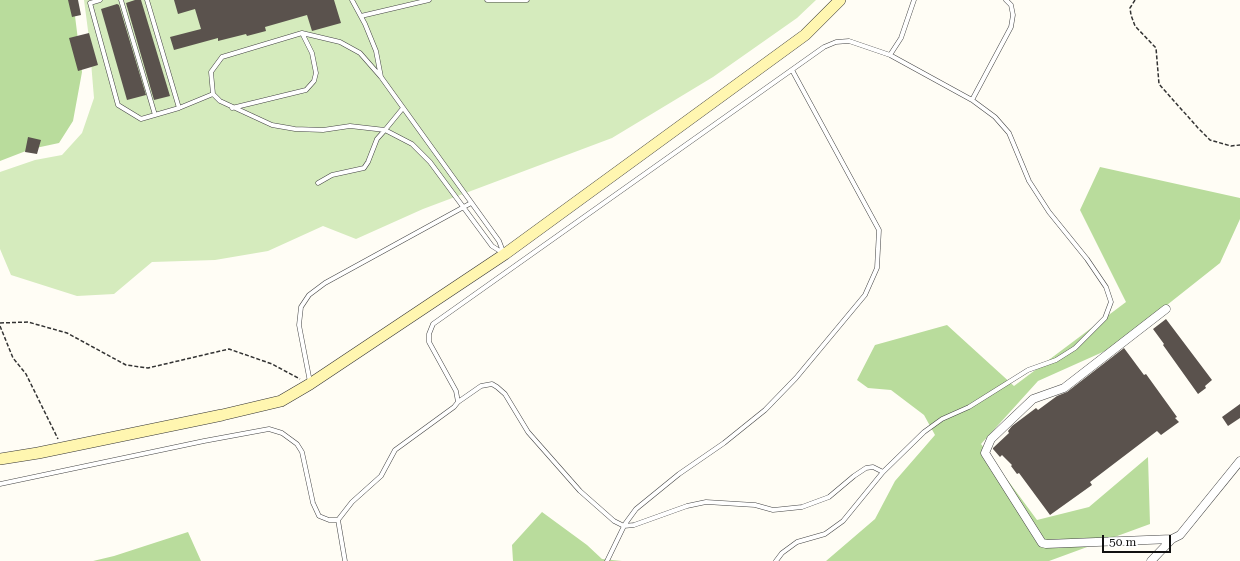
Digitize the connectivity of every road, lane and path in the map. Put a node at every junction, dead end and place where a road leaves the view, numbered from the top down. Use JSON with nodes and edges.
{"nodes":[{"id":1,"x":100,"y":0,"type":"edge"},
{"id":2,"x":121,"y":0,"type":"edge"},
{"id":3,"x":147,"y":0,"type":"edge"},
{"id":4,"x":352,"y":0,"type":"edge"},
{"id":5,"x":429,"y":0,"type":"edge"},
{"id":6,"x":487,"y":0,"type":"edge"},
{"id":7,"x":527,"y":0,"type":"edge"},
{"id":8,"x":840,"y":0,"type":"edge"},
{"id":9,"x":914,"y":0,"type":"edge"},
{"id":10,"x":1006,"y":0,"type":"edge"},
{"id":11,"x":1135,"y":0,"type":"edge"},
{"id":12,"x":361,"y":16,"type":"junction"},
{"id":13,"x":302,"y":33,"type":"junction"},
{"id":14,"x":890,"y":55,"type":"junction"},
{"id":15,"x":792,"y":70,"type":"junction"},
{"id":16,"x":381,"y":77,"type":"junction"},
{"id":17,"x":213,"y":94,"type":"junction"},
{"id":18,"x":972,"y":100,"type":"junction"},
{"id":19,"x":179,"y":108,"type":"junction"},
{"id":20,"x":232,"y":108,"type":"junction"},
{"id":21,"x":403,"y":108,"type":"junction"},
{"id":22,"x":155,"y":115,"type":"junction"},
{"id":23,"x":385,"y":130,"type":"junction"},
{"id":24,"x":1240,"y":145,"type":"edge"},
{"id":25,"x":318,"y":183,"type":"dead end"},
{"id":26,"x":472,"y":203,"type":"junction"},
{"id":27,"x":463,"y":208,"type":"junction"},
{"id":28,"x":504,"y":254,"type":"junction"},
{"id":29,"x":1166,"y":309,"type":"dead end"},
{"id":30,"x":0,"y":324,"type":"edge"},
{"id":31,"x":310,"y":384,"type":"junction"},
{"id":32,"x":458,"y":402,"type":"junction"},
{"id":33,"x":63,"y":448,"type":"junction"},
{"id":34,"x":0,"y":459,"type":"edge"},
{"id":35,"x":1240,"y":461,"type":"edge"},
{"id":36,"x":883,"y":472,"type":"junction"},
{"id":37,"x":0,"y":484,"type":"edge"},
{"id":38,"x":338,"y":520,"type":"junction"},
{"id":39,"x":624,"y":526,"type":"junction"},
{"id":40,"x":1172,"y":539,"type":"junction"},
{"id":41,"x":345,"y":561,"type":"edge"},
{"id":42,"x":607,"y":561,"type":"edge"},
{"id":43,"x":776,"y":561,"type":"edge"},
{"id":44,"x":1151,"y":561,"type":"edge"}],
"edges":[{"from":1,"to":22,"type":"lane"},
{"from":2,"to":22,"type":"lane"},
{"from":3,"to":19,"type":"lane"},
{"from":4,"to":12,"type":"lane"},
{"from":5,"to":12,"type":"lane"},
{"from":6,"to":7,"type":"lane"},
{"from":8,"to":28,"type":"street"},
{"from":9,"to":14,"type":"lane"},
{"from":10,"to":18,"type":"lane"},
{"from":11,"to":24,"type":"path"},
{"from":12,"to":16,"type":"lane"},
{"from":13,"to":16,"type":"lane"},
{"from":13,"to":17,"type":"lane"},
{"from":13,"to":20,"type":"lane"},
{"from":14,"to":15,"type":"lane"},
{"from":14,"to":18,"type":"lane"},
{"from":15,"to":32,"type":"lane"},
{"from":15,"to":39,"type":"lane"},
{"from":16,"to":21,"type":"lane"},
{"from":17,"to":19,"type":"lane"},
{"from":17,"to":20,"type":"lane"},
{"from":18,"to":36,"type":"lane"},
{"from":19,"to":22,"type":"lane"},
{"from":20,"to":23,"type":"lane"},
{"from":21,"to":23,"type":"lane"},
{"from":21,"to":26,"type":"lane"},
{"from":23,"to":25,"type":"lane"},
{"from":23,"to":27,"type":"lane"},
{"from":26,"to":27,"type":"lane"},
{"from":26,"to":28,"type":"lane"},
{"from":27,"to":28,"type":"lane"},
{"from":27,"to":31,"type":"lane"},
{"from":28,"to":31,"type":"street"},
{"from":29,"to":40,"type":"street"},
{"from":30,"to":31,"type":"path"},
{"from":30,"to":33,"type":"path"},
{"from":31,"to":33,"type":"street"},
{"from":32,"to":38,"type":"lane"},
{"from":32,"to":39,"type":"lane"},
{"from":33,"to":34,"type":"street"},
{"from":35,"to":40,"type":"street"},
{"from":36,"to":39,"type":"lane"},
{"from":36,"to":43,"type":"lane"},
{"from":37,"to":38,"type":"lane"},
{"from":38,"to":41,"type":"lane"},
{"from":39,"to":42,"type":"lane"},
{"from":40,"to":44,"type":"street"}]}
